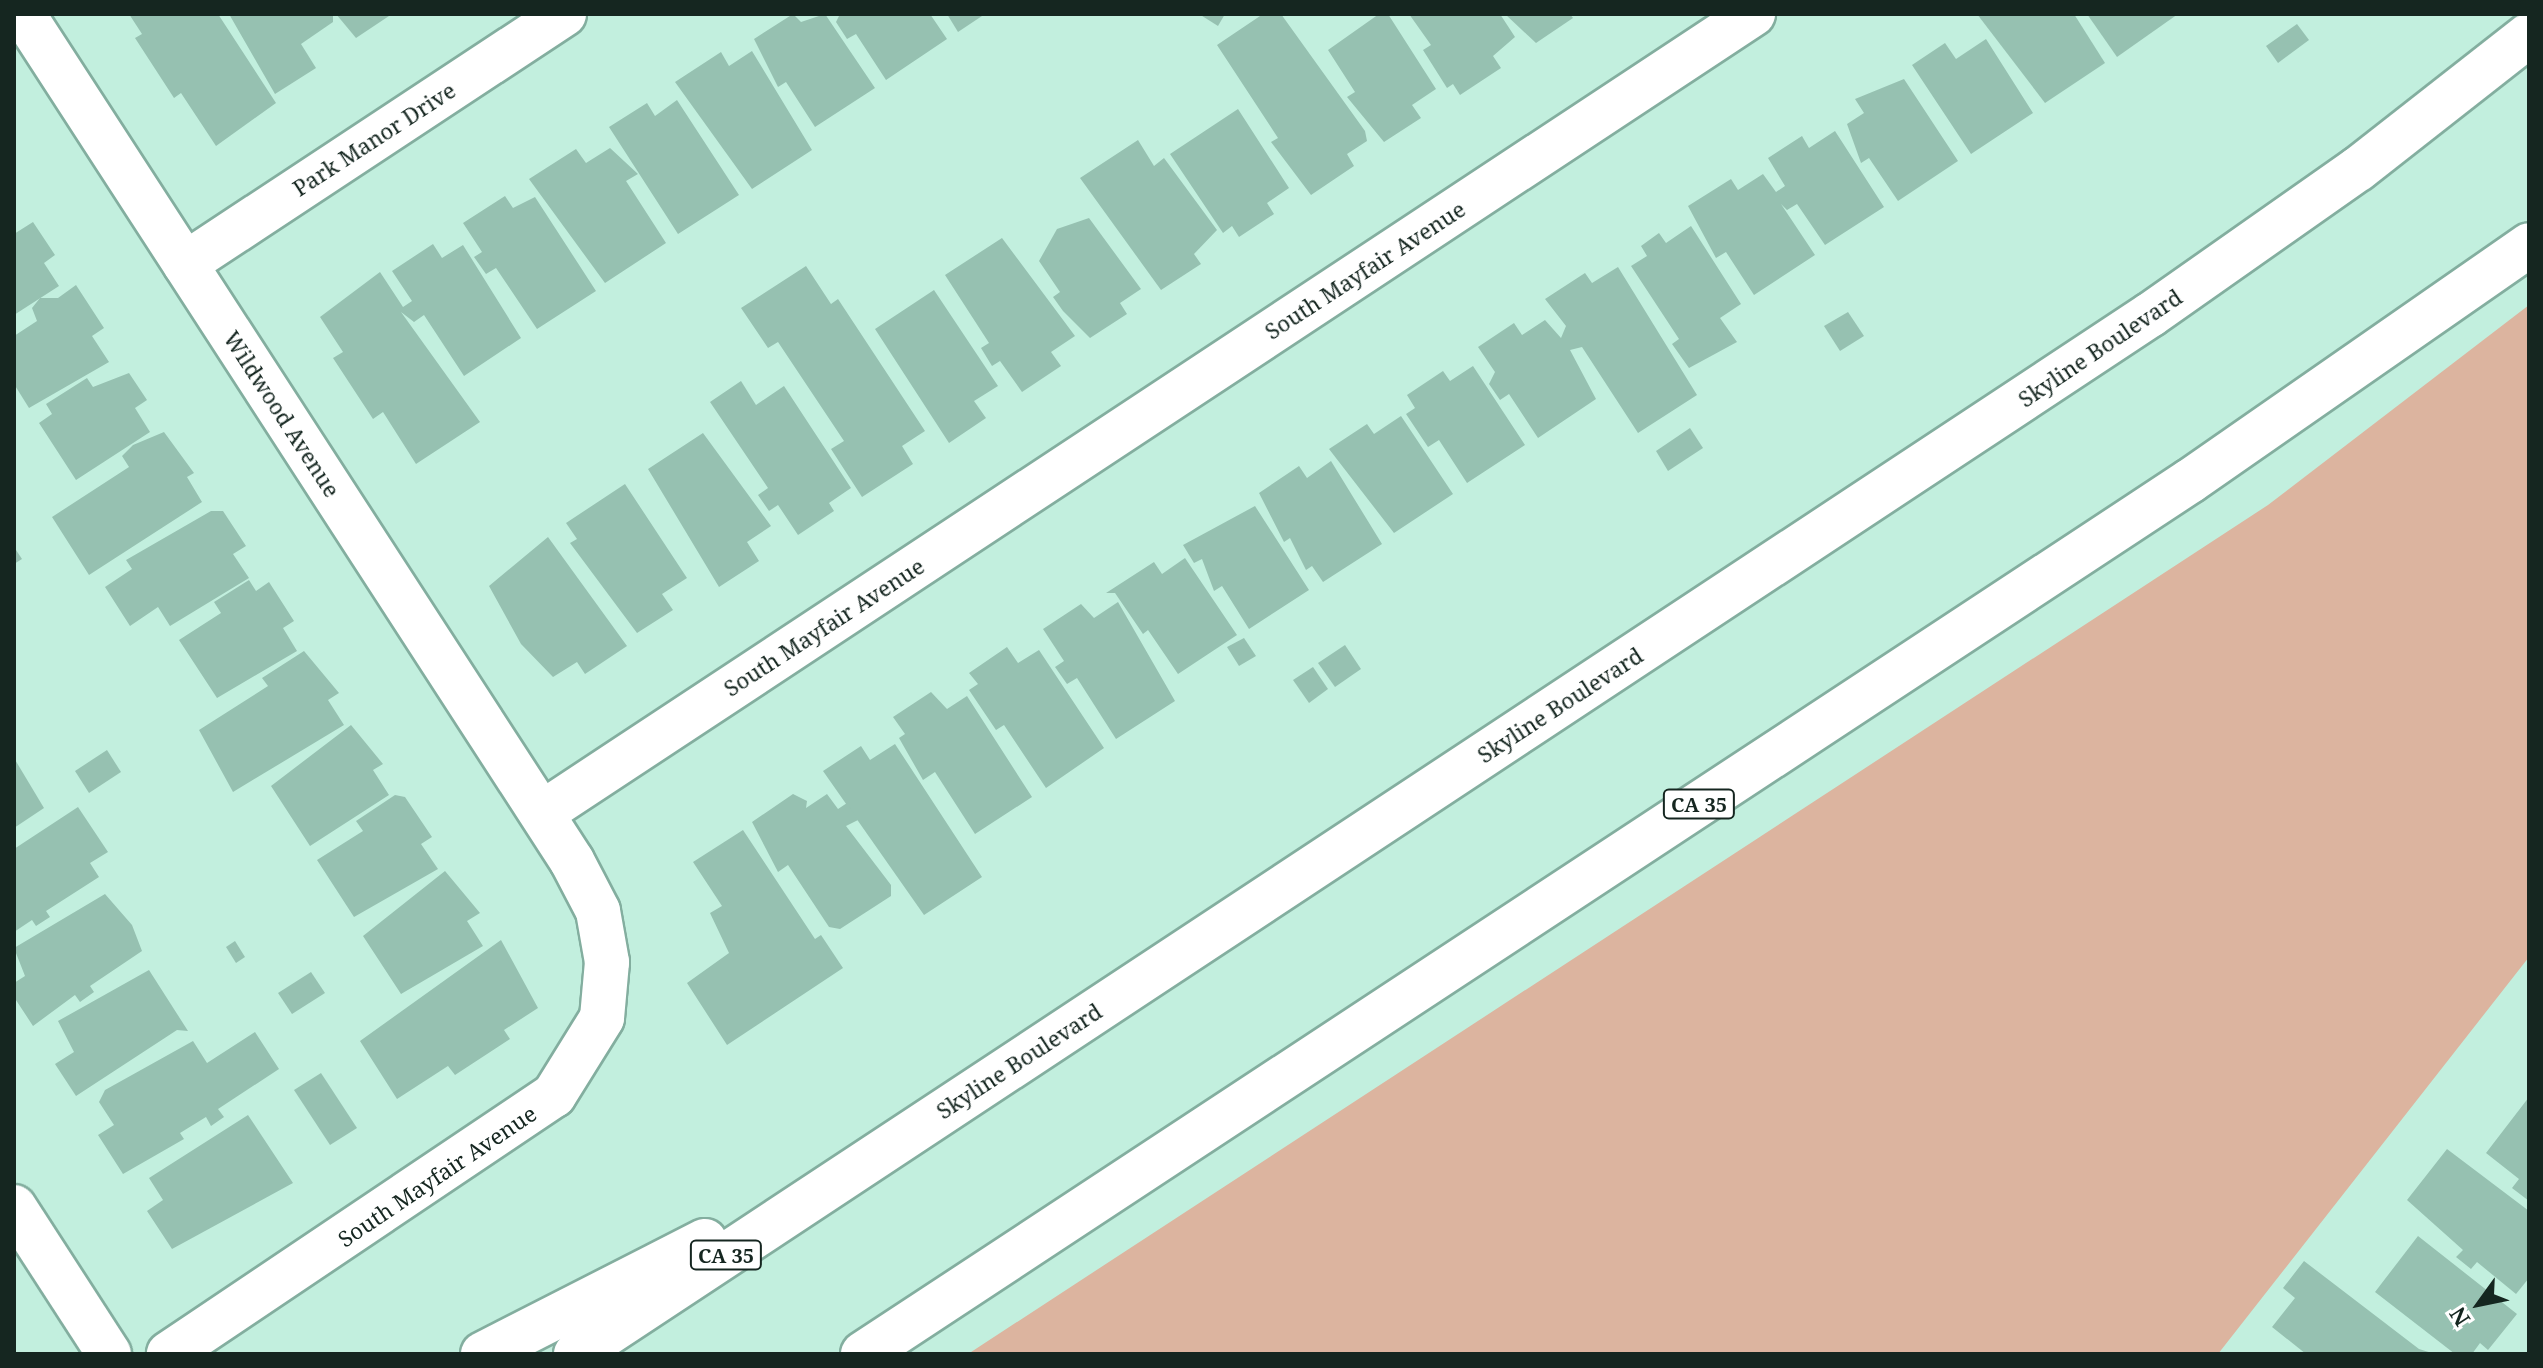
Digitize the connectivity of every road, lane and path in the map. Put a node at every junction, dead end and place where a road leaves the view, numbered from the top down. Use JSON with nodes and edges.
{"nodes":[{"id":1,"x":23,"y":14,"type":"edge"},
{"id":2,"x":564,"y":14,"type":"edge"},
{"id":3,"x":1753,"y":14,"type":"edge"},
{"id":4,"x":2529,"y":35,"type":"edge"},
{"id":5,"x":2529,"y":245,"type":"edge"},
{"id":6,"x":185,"y":264,"type":"junction"},
{"id":7,"x":542,"y":813,"type":"junction"},
{"id":8,"x":875,"y":1156,"type":"junction"},
{"id":9,"x":14,"y":1207,"type":"edge"},
{"id":10,"x":109,"y":1354,"type":"edge"},
{"id":11,"x":169,"y":1354,"type":"edge"},
{"id":12,"x":483,"y":1354,"type":"edge"},
{"id":13,"x":576,"y":1354,"type":"edge"},
{"id":14,"x":863,"y":1354,"type":"edge"}],
"edges":[{"from":1,"to":6,"type":"main road","name":"Wildwood Avenue"},
{"from":2,"to":6,"type":"main road","name":"Park Manor Drive"},
{"from":3,"to":7,"type":"main road","name":"South Mayfair Avenue"},
{"from":4,"to":8,"type":"main road","name":"Skyline Boulevard","number":"CA 35"},
{"from":5,"to":14,"type":"main road","number":"CA 35"},
{"from":6,"to":7,"type":"main road","name":"Wildwood Avenue"},
{"from":7,"to":11,"type":"main road","name":"South Mayfair Avenue"},
{"from":8,"to":12,"type":"main road"},
{"from":8,"to":13,"type":"main road","name":"Skyline Boulevard","number":"CA 35"},
{"from":9,"to":10,"type":"main road"}]}
